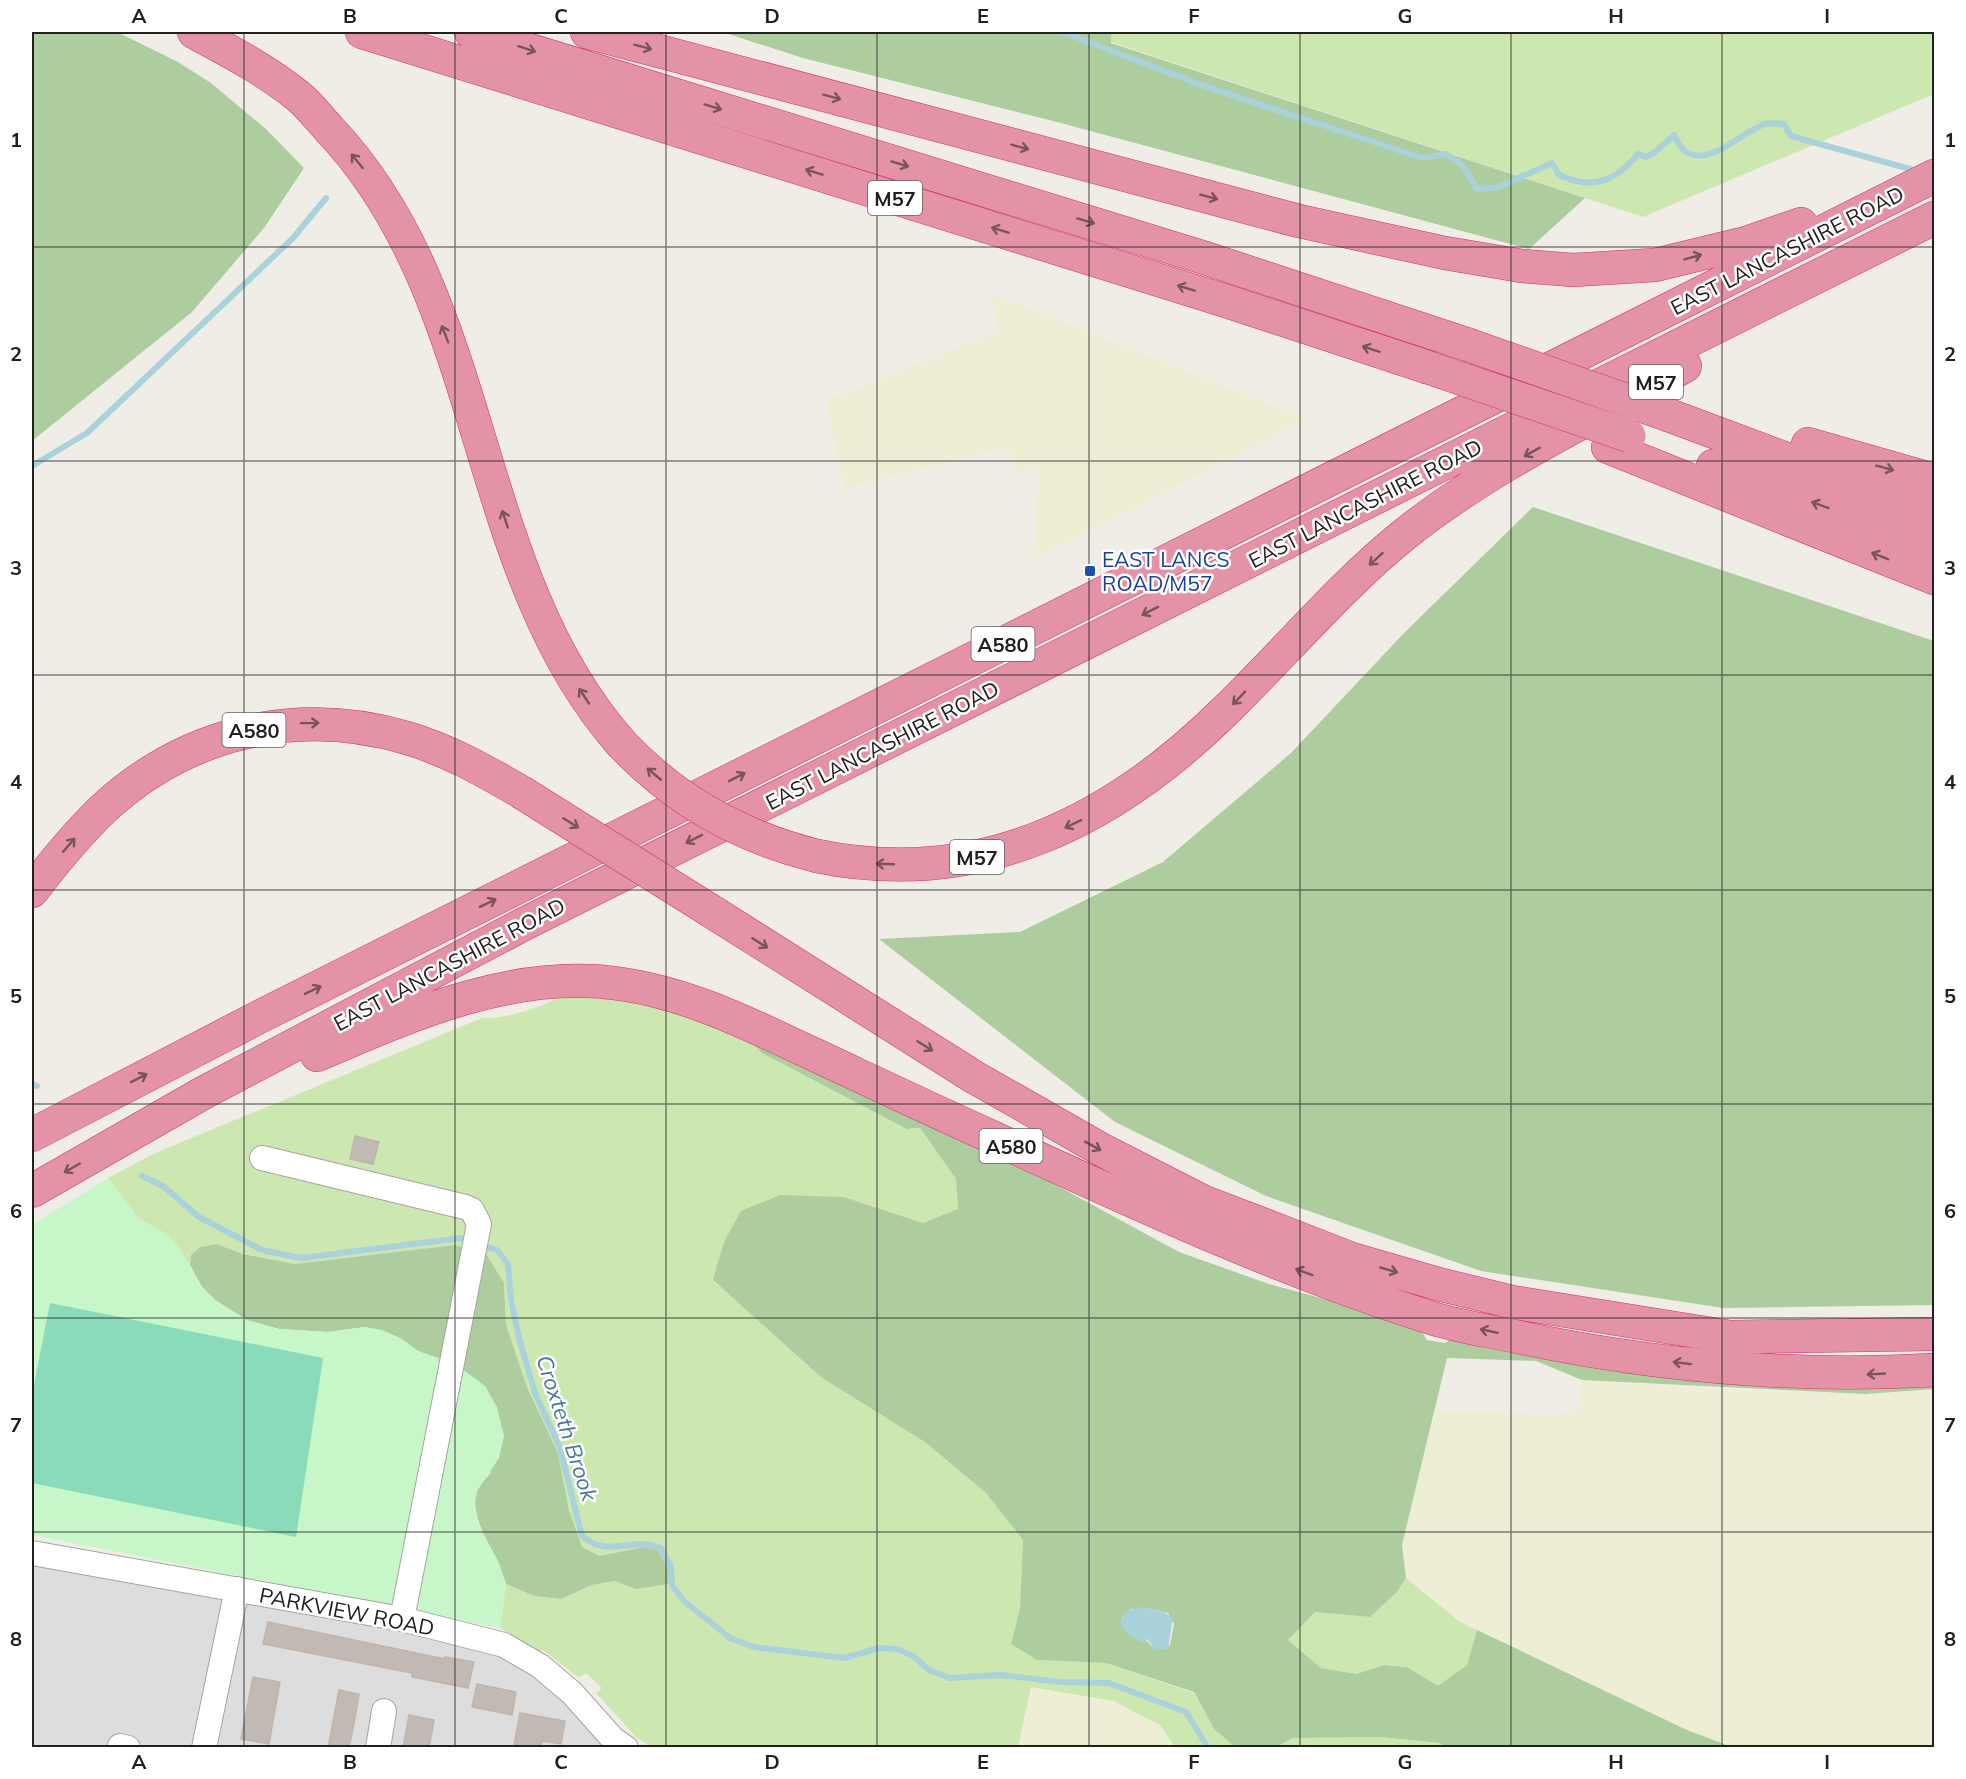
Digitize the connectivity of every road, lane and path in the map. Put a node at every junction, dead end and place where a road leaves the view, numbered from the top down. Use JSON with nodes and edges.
{"nodes":[{"id":1,"x":194,"y":32,"type":"edge"},
{"id":2,"x":362,"y":32,"type":"edge"},
{"id":3,"x":471,"y":32,"type":"edge"},
{"id":4,"x":587,"y":32,"type":"edge"},
{"id":5,"x":1926,"y":179,"type":"edge"},
{"id":6,"x":1935,"y":218,"type":"edge"},
{"id":7,"x":1889,"y":240,"type":"junction"},
{"id":8,"x":1680,"y":411,"type":"junction"},
{"id":9,"x":1619,"y":442,"type":"junction"},
{"id":10,"x":1935,"y":480,"type":"edge"},
{"id":11,"x":1935,"y":514,"type":"edge"},
{"id":12,"x":1935,"y":546,"type":"edge"},
{"id":13,"x":1935,"y":578,"type":"edge"},
{"id":14,"x":32,"y":891,"type":"edge"},
{"id":15,"x":32,"y":1135,"type":"edge"},
{"id":16,"x":113,"y":1144,"type":"junction"},
{"id":17,"x":262,"y":1158,"type":"dead end"},
{"id":18,"x":32,"y":1191,"type":"edge"},
{"id":19,"x":1935,"y":1334,"type":"edge"},
{"id":20,"x":1935,"y":1370,"type":"edge"},
{"id":21,"x":32,"y":1553,"type":"edge"},
{"id":22,"x":237,"y":1589,"type":"junction"},
{"id":23,"x":402,"y":1619,"type":"junction"},
{"id":24,"x":384,"y":1711,"type":"dead end"},
{"id":25,"x":616,"y":1745,"type":"edge"},
{"id":26,"x":204,"y":1748,"type":"edge"},
{"id":27,"x":378,"y":1748,"type":"edge"}],
"edges":[{"from":7,"to":1,"type":"highway","number":"M57","one_way":true,"bridge":true},
{"from":9,"to":2,"type":"highway","number":"M57","one_way":true,"bridge":true},
{"from":3,"to":8,"type":"highway","number":"M57","one_way":true,"bridge":true},
{"from":4,"to":5,"type":"highway","one_way":true},
{"from":15,"to":5,"type":"highway","name":"EAST LANCASHIRE ROAD","number":"A580","one_way":true},
{"from":6,"to":7,"type":"highway","name":"EAST LANCASHIRE ROAD","number":"A580"},
{"from":7,"to":16,"type":"highway","name":"EAST LANCASHIRE ROAD","number":"A580","one_way":true},
{"from":8,"to":10,"type":"highway","one_way":true},
{"from":8,"to":11,"type":"highway","number":"M57"},
{"from":12,"to":9,"type":"highway","number":"M57","one_way":true},
{"from":13,"to":9,"type":"highway","one_way":true},
{"from":14,"to":19,"type":"highway","number":"A580","one_way":true,"bridge":true},
{"from":16,"to":18,"type":"highway","name":"EAST LANCASHIRE ROAD","number":"A580","one_way":true},
{"from":20,"to":16,"type":"highway","number":"A580","one_way":true},
{"from":17,"to":23,"type":"street"},
{"from":21,"to":22,"type":"street","name":"PARKVIEW ROAD"},
{"from":22,"to":23,"type":"street","name":"PARKVIEW ROAD"},
{"from":22,"to":26,"type":"street"},
{"from":23,"to":25,"type":"street","name":"PARKVIEW ROAD"},
{"from":24,"to":27,"type":"street"}]}
